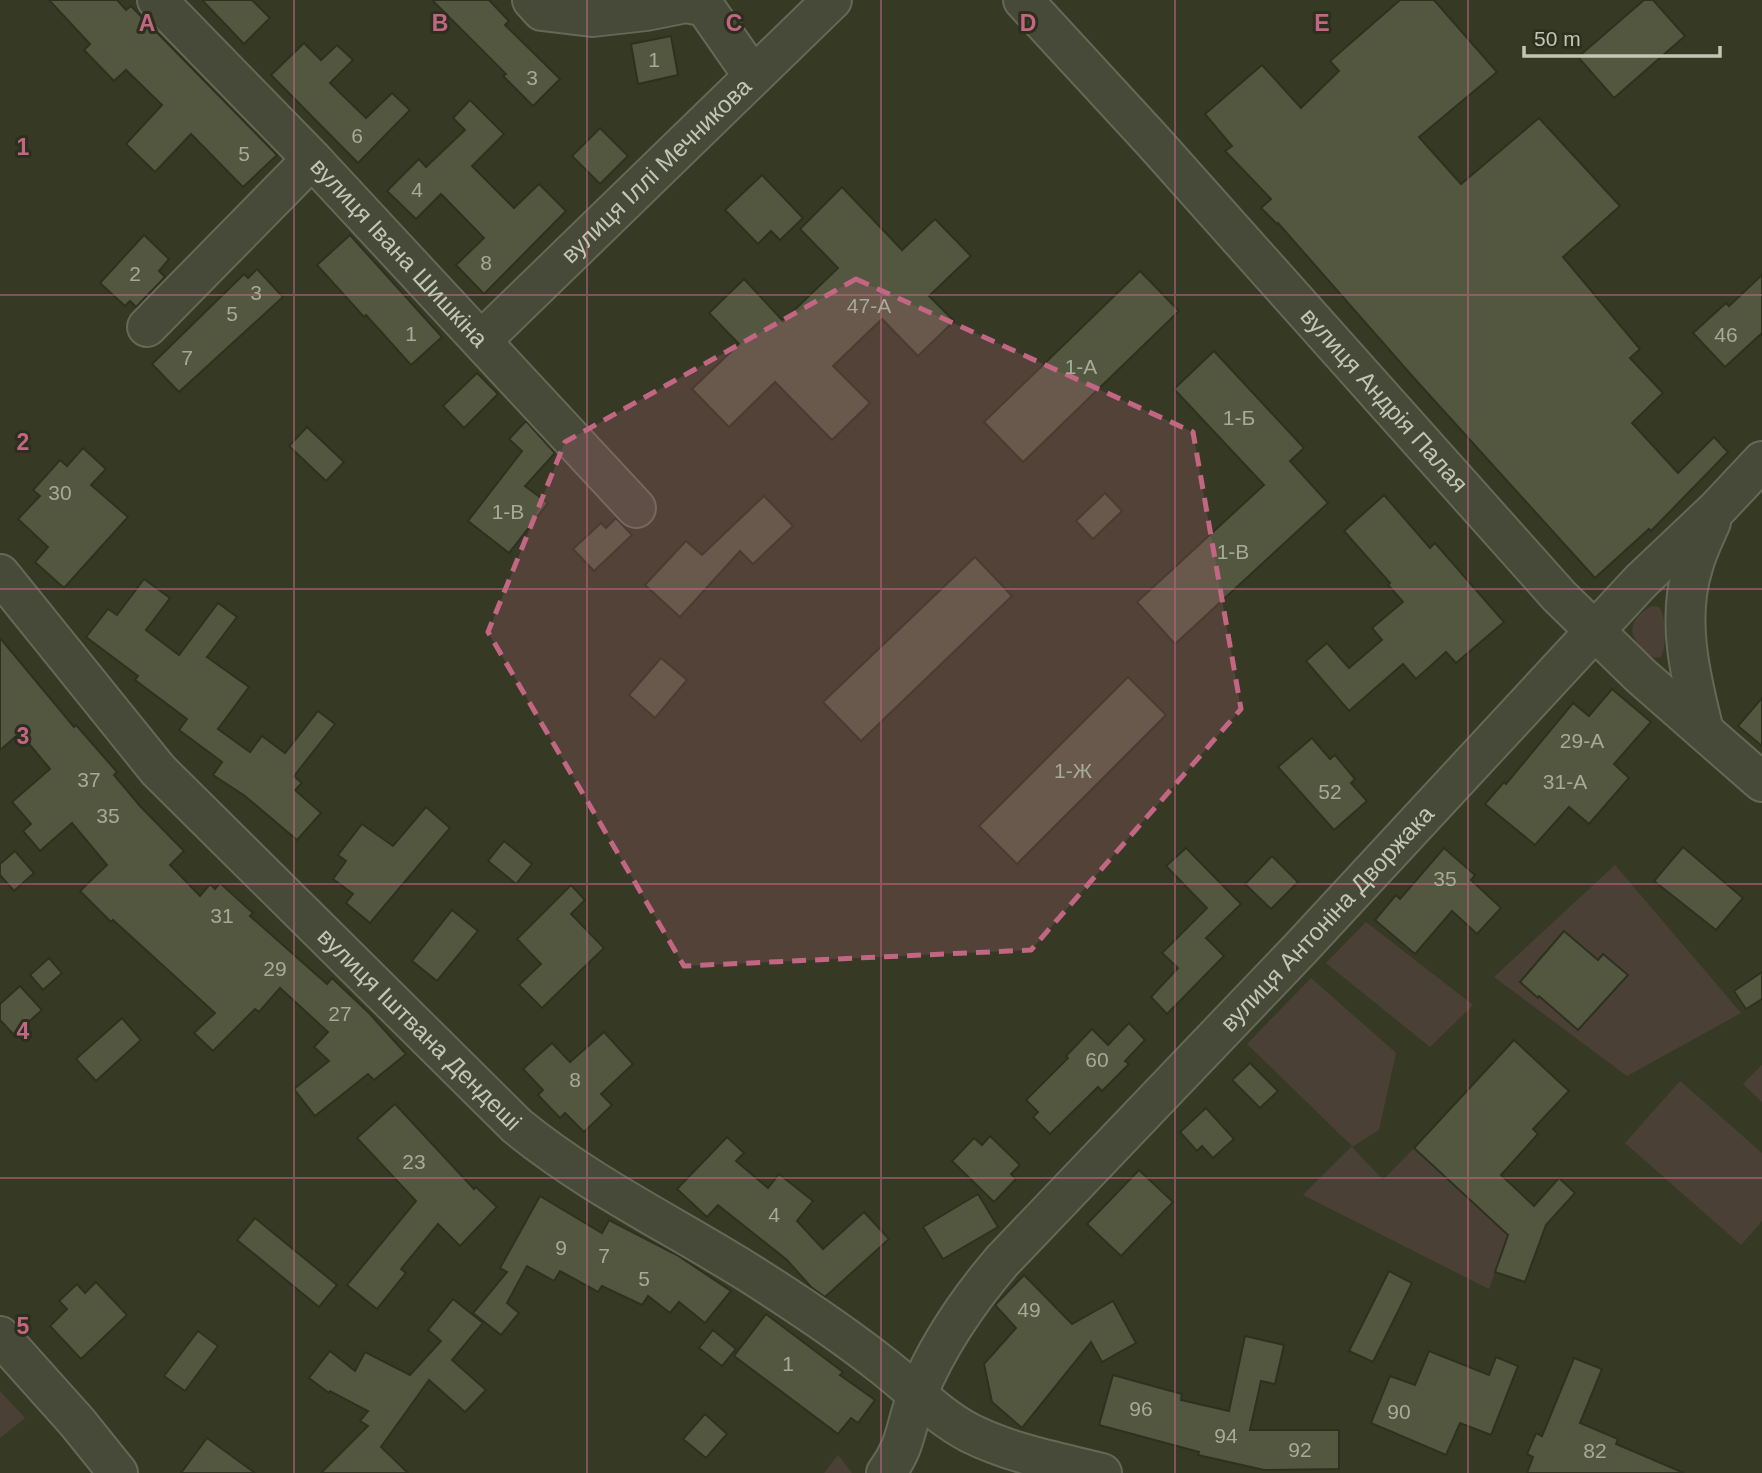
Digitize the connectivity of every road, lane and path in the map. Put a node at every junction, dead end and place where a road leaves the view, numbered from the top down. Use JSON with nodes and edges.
{"nodes":[{"id":1,"x":157,"y":0,"type":"edge"},
{"id":2,"x":532,"y":0,"type":"edge"},
{"id":3,"x":832,"y":0,"type":"edge"},
{"id":4,"x":1023,"y":0,"type":"edge"},
{"id":5,"x":753,"y":76,"type":"junction"},
{"id":6,"x":312,"y":159,"type":"junction"},
{"id":7,"x":147,"y":327,"type":"dead end"},
{"id":8,"x":482,"y":341,"type":"junction"},
{"id":9,"x":1762,"y":461,"type":"edge"},
{"id":10,"x":636,"y":508,"type":"dead end"},
{"id":11,"x":1716,"y":510,"type":"junction"},
{"id":12,"x":0,"y":574,"type":"edge"},
{"id":13,"x":1595,"y":632,"type":"junction"},
{"id":14,"x":1704,"y":731,"type":"junction"},
{"id":15,"x":1762,"y":782,"type":"edge"},
{"id":16,"x":0,"y":1336,"type":"edge"},
{"id":17,"x":917,"y":1395,"type":"junction"},
{"id":18,"x":118,"y":1473,"type":"edge"},
{"id":19,"x":886,"y":1473,"type":"edge"},
{"id":20,"x":1102,"y":1473,"type":"edge"}],
"edges":[{"from":1,"to":6,"type":"street","name":"вулиця Івана Шишкіна"},
{"from":2,"to":5,"type":"street"},
{"from":3,"to":5,"type":"street","name":"вулиця Іллі Мечникова"},
{"from":4,"to":13,"type":"street","name":"вулиця Андрія Палая"},
{"from":5,"to":8,"type":"street","name":"вулиця Іллі Мечникова"},
{"from":6,"to":7,"type":"street"},
{"from":6,"to":8,"type":"street","name":"вулиця Івана Шишкіна"},
{"from":8,"to":10,"type":"street","name":"вулиця Івана Шишкіна"},
{"from":9,"to":11,"type":"street","name":"вулиця Антоніна Дворжака"},
{"from":11,"to":13,"type":"street","name":"вулиця Антоніна Дворжака"},
{"from":11,"to":14,"type":"street"},
{"from":12,"to":17,"type":"street","name":"вулиця Іштвана Дендеші"},
{"from":13,"to":14,"type":"street","name":"вулиця Андрія Палая"},
{"from":13,"to":17,"type":"street","name":"вулиця Антоніна Дворжака"},
{"from":14,"to":15,"type":"street","name":"вулиця Андрія Палая"},
{"from":16,"to":18,"type":"street"},
{"from":17,"to":19,"type":"street","name":"вулиця Антоніна Дворжака"},
{"from":17,"to":20,"type":"street","name":"вулиця Іштвана Дендеші"}]}
